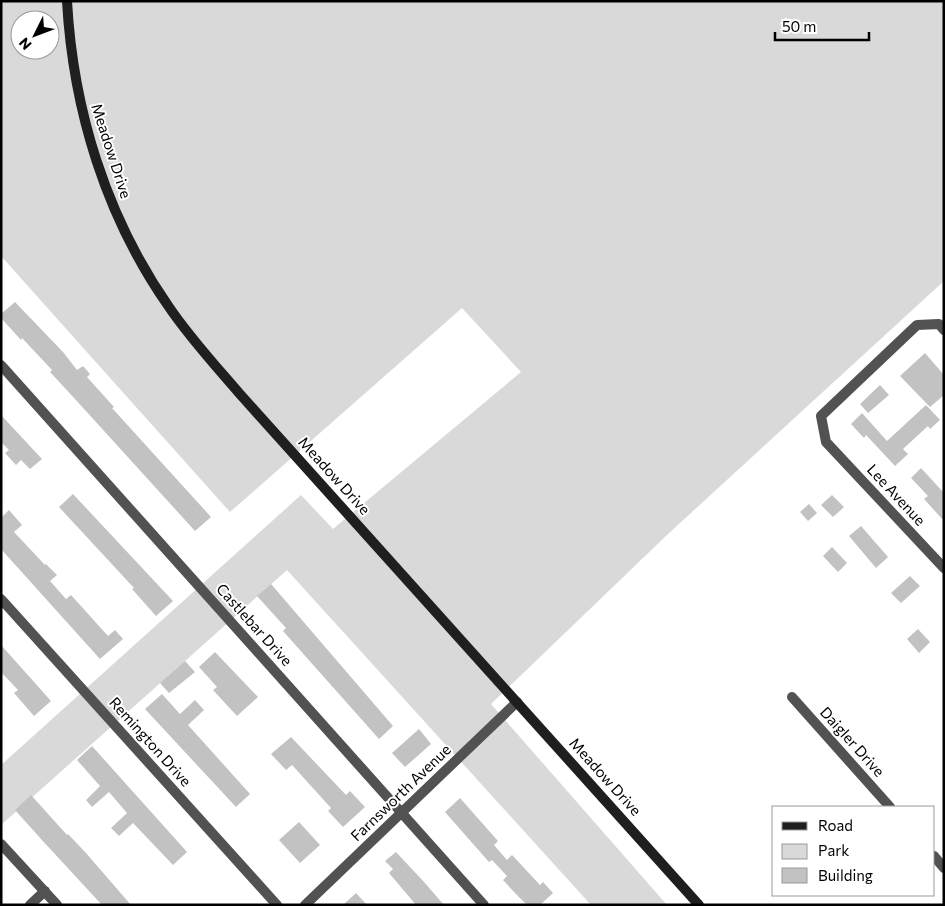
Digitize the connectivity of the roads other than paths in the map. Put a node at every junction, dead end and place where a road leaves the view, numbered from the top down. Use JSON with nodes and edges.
{"nodes":[{"id":1,"x":67,"y":1,"type":"edge"},
{"id":2,"x":941,"y":327,"type":"edge"},
{"id":3,"x":1,"y":365,"type":"edge"},
{"id":4,"x":944,"y":568,"type":"edge"},
{"id":5,"x":1,"y":599,"type":"edge"},
{"id":6,"x":792,"y":697,"type":"dead end"},
{"id":7,"x":517,"y":702,"type":"junction"},
{"id":8,"x":889,"y":806,"type":"edge"},
{"id":9,"x":401,"y":813,"type":"junction"},
{"id":10,"x":1,"y":844,"type":"edge"},
{"id":11,"x":935,"y":857,"type":"edge"},
{"id":12,"x":944,"y":868,"type":"edge"},
{"id":13,"x":45,"y":891,"type":"junction"},
{"id":14,"x":30,"y":905,"type":"edge"},
{"id":15,"x":57,"y":905,"type":"edge"},
{"id":16,"x":277,"y":905,"type":"edge"},
{"id":17,"x":305,"y":905,"type":"edge"},
{"id":18,"x":484,"y":905,"type":"edge"},
{"id":19,"x":699,"y":905,"type":"edge"}],
"edges":[{"from":1,"to":7,"type":"street","name":"Meadow Drive"},
{"from":2,"to":4,"type":"street","name":"Lee Avenue"},
{"from":3,"to":9,"type":"street","name":"Castlebar Drive"},
{"from":5,"to":16,"type":"street","name":"Remington Drive"},
{"from":6,"to":8,"type":"street","name":"Daigler Drive"},
{"from":7,"to":9,"type":"street","name":"Farnsworth Avenue"},
{"from":7,"to":19,"type":"street","name":"Meadow Drive"},
{"from":9,"to":17,"type":"street","name":"Farnsworth Avenue"},
{"from":9,"to":18,"type":"street","name":"Castlebar Drive"},
{"from":10,"to":13,"type":"street"},
{"from":11,"to":12,"type":"street"},
{"from":13,"to":14,"type":"street"},
{"from":13,"to":15,"type":"street"}]}
